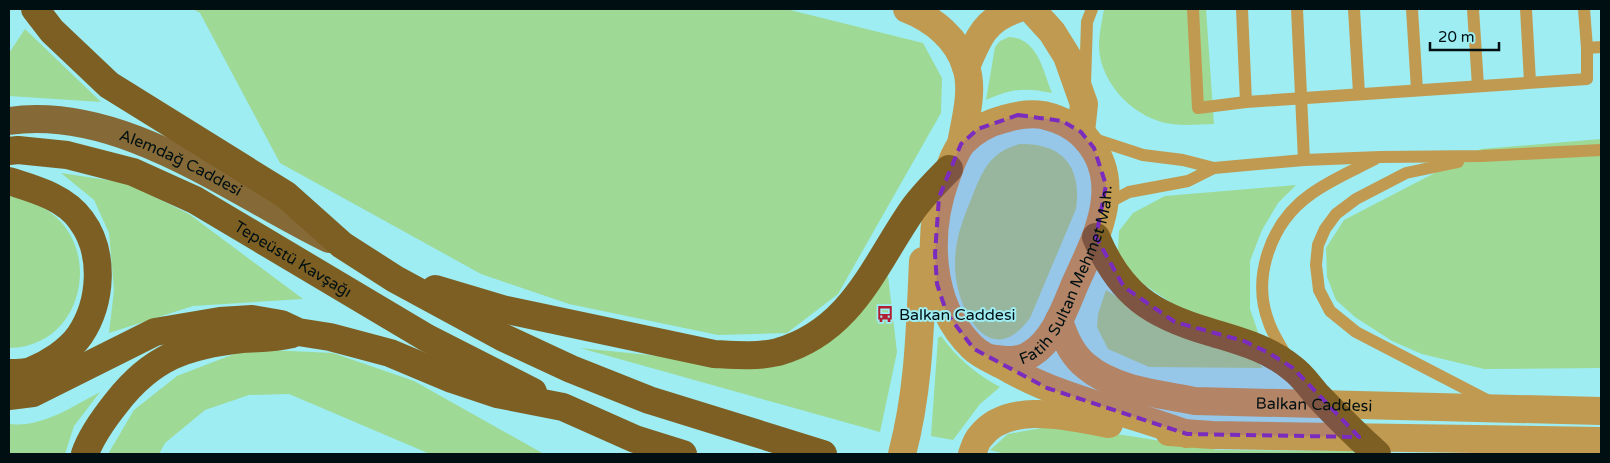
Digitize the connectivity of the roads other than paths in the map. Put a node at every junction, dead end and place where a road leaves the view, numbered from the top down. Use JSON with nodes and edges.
{"nodes":[{"id":1,"x":35,"y":9,"type":"edge"},
{"id":2,"x":907,"y":9,"type":"edge"},
{"id":3,"x":1017,"y":9,"type":"edge"},
{"id":4,"x":1031,"y":9,"type":"edge"},
{"id":5,"x":1092,"y":9,"type":"edge"},
{"id":6,"x":1193,"y":9,"type":"edge"},
{"id":7,"x":1242,"y":9,"type":"edge"},
{"id":8,"x":1298,"y":9,"type":"edge"},
{"id":9,"x":1354,"y":9,"type":"edge"},
{"id":10,"x":1412,"y":9,"type":"edge"},
{"id":11,"x":1473,"y":9,"type":"edge"},
{"id":12,"x":1526,"y":9,"type":"edge"},
{"id":13,"x":1584,"y":9,"type":"edge"},
{"id":14,"x":1601,"y":47,"type":"edge"},
{"id":15,"x":1587,"y":48,"type":"junction"},
{"id":16,"x":966,"y":67,"type":"junction"},
{"id":17,"x":1530,"y":82,"type":"junction"},
{"id":18,"x":1478,"y":86,"type":"junction"},
{"id":19,"x":1417,"y":90,"type":"junction"},
{"id":20,"x":1359,"y":94,"type":"junction"},
{"id":21,"x":1301,"y":98,"type":"junction"},
{"id":22,"x":1246,"y":102,"type":"junction"},
{"id":23,"x":1084,"y":104,"type":"junction"},
{"id":24,"x":9,"y":121,"type":"edge"},
{"id":25,"x":1082,"y":134,"type":"junction"},
{"id":26,"x":961,"y":144,"type":"junction"},
{"id":27,"x":1601,"y":150,"type":"edge"},
{"id":28,"x":9,"y":152,"type":"edge"},
{"id":29,"x":1482,"y":156,"type":"junction"},
{"id":30,"x":1380,"y":157,"type":"junction"},
{"id":31,"x":1304,"y":160,"type":"junction"},
{"id":32,"x":1214,"y":168,"type":"junction"},
{"id":33,"x":949,"y":169,"type":"junction"},
{"id":34,"x":9,"y":182,"type":"edge"},
{"id":35,"x":1106,"y":204,"type":"junction"},
{"id":36,"x":936,"y":220,"type":"junction"},
{"id":37,"x":1096,"y":237,"type":"junction"},
{"id":38,"x":342,"y":245,"type":"junction"},
{"id":39,"x":395,"y":279,"type":"junction"},
{"id":40,"x":1059,"y":320,"type":"junction"},
{"id":41,"x":298,"y":332,"type":"junction"},
{"id":42,"x":989,"y":358,"type":"junction"},
{"id":43,"x":1293,"y":368,"type":"junction"},
{"id":44,"x":9,"y":373,"type":"edge"},
{"id":45,"x":9,"y":396,"type":"edge"},
{"id":46,"x":564,"y":407,"type":"junction"},
{"id":47,"x":1502,"y":407,"type":"junction"},
{"id":48,"x":1601,"y":411,"type":"edge"},
{"id":49,"x":1187,"y":434,"type":"junction"},
{"id":50,"x":1601,"y":441,"type":"edge"},
{"id":51,"x":85,"y":454,"type":"edge"},
{"id":52,"x":683,"y":454,"type":"edge"},
{"id":53,"x":823,"y":454,"type":"edge"},
{"id":54,"x":902,"y":454,"type":"edge"},
{"id":55,"x":972,"y":454,"type":"edge"},
{"id":56,"x":1378,"y":454,"type":"edge"}],
"edges":[{"from":1,"to":38,"type":"highway"},
{"from":2,"to":16,"type":"street"},
{"from":3,"to":16,"type":"street"},
{"from":4,"to":23,"type":"street"},
{"from":5,"to":23,"type":"lane"},
{"from":6,"to":22,"type":"lane"},
{"from":7,"to":22,"type":"lane"},
{"from":8,"to":21,"type":"lane"},
{"from":9,"to":20,"type":"lane"},
{"from":10,"to":19,"type":"lane"},
{"from":11,"to":18,"type":"lane"},
{"from":12,"to":17,"type":"lane"},
{"from":13,"to":15,"type":"lane"},
{"from":14,"to":15,"type":"lane"},
{"from":15,"to":17,"type":"lane"},
{"from":16,"to":26,"type":"street"},
{"from":17,"to":18,"type":"lane"},
{"from":18,"to":19,"type":"lane"},
{"from":19,"to":20,"type":"lane"},
{"from":20,"to":21,"type":"lane"},
{"from":21,"to":22,"type":"lane"},
{"from":21,"to":31,"type":"lane"},
{"from":23,"to":25,"type":"street"},
{"from":24,"to":38,"type":"main road","name":"Alemdağ Caddesi"},
{"from":25,"to":26,"type":"street","name":"Fatih Sultan Mehmet Mah."},
{"from":25,"to":32,"type":"lane"},
{"from":25,"to":35,"type":"street","name":"Fatih Sultan Mehmet Mah."},
{"from":26,"to":33,"type":"street","name":"Fatih Sultan Mehmet Mah."},
{"from":27,"to":29,"type":"lane"},
{"from":28,"to":46,"type":"highway","name":"Tepeüstü Kavşağı"},
{"from":29,"to":30,"type":"lane"},
{"from":29,"to":47,"type":"lane"},
{"from":30,"to":31,"type":"lane"},
{"from":30,"to":43,"type":"lane"},
{"from":31,"to":32,"type":"lane"},
{"from":32,"to":35,"type":"lane"},
{"from":33,"to":36,"type":"street","name":"Fatih Sultan Mehmet Mah."},
{"from":33,"to":39,"type":"highway"},
{"from":34,"to":44,"type":"highway"},
{"from":35,"to":37,"type":"street","name":"Fatih Sultan Mehmet Mah."},
{"from":36,"to":42,"type":"street"},
{"from":36,"to":54,"type":"street"},
{"from":37,"to":40,"type":"street","name":"Fatih Sultan Mehmet Mah."},
{"from":37,"to":43,"type":"highway"},
{"from":38,"to":39,"type":"highway"},
{"from":39,"to":53,"type":"highway"},
{"from":40,"to":42,"type":"street","name":"Fatih Sultan Mehmet Mah."},
{"from":40,"to":47,"type":"street","name":"Balkan Caddesi"},
{"from":41,"to":45,"type":"highway"},
{"from":41,"to":46,"type":"highway"},
{"from":41,"to":51,"type":"highway"},
{"from":42,"to":49,"type":"street"},
{"from":43,"to":56,"type":"highway"},
{"from":46,"to":52,"type":"highway"},
{"from":47,"to":48,"type":"street","name":"Balkan Caddesi"},
{"from":49,"to":50,"type":"street"},
{"from":49,"to":55,"type":"street"}]}
